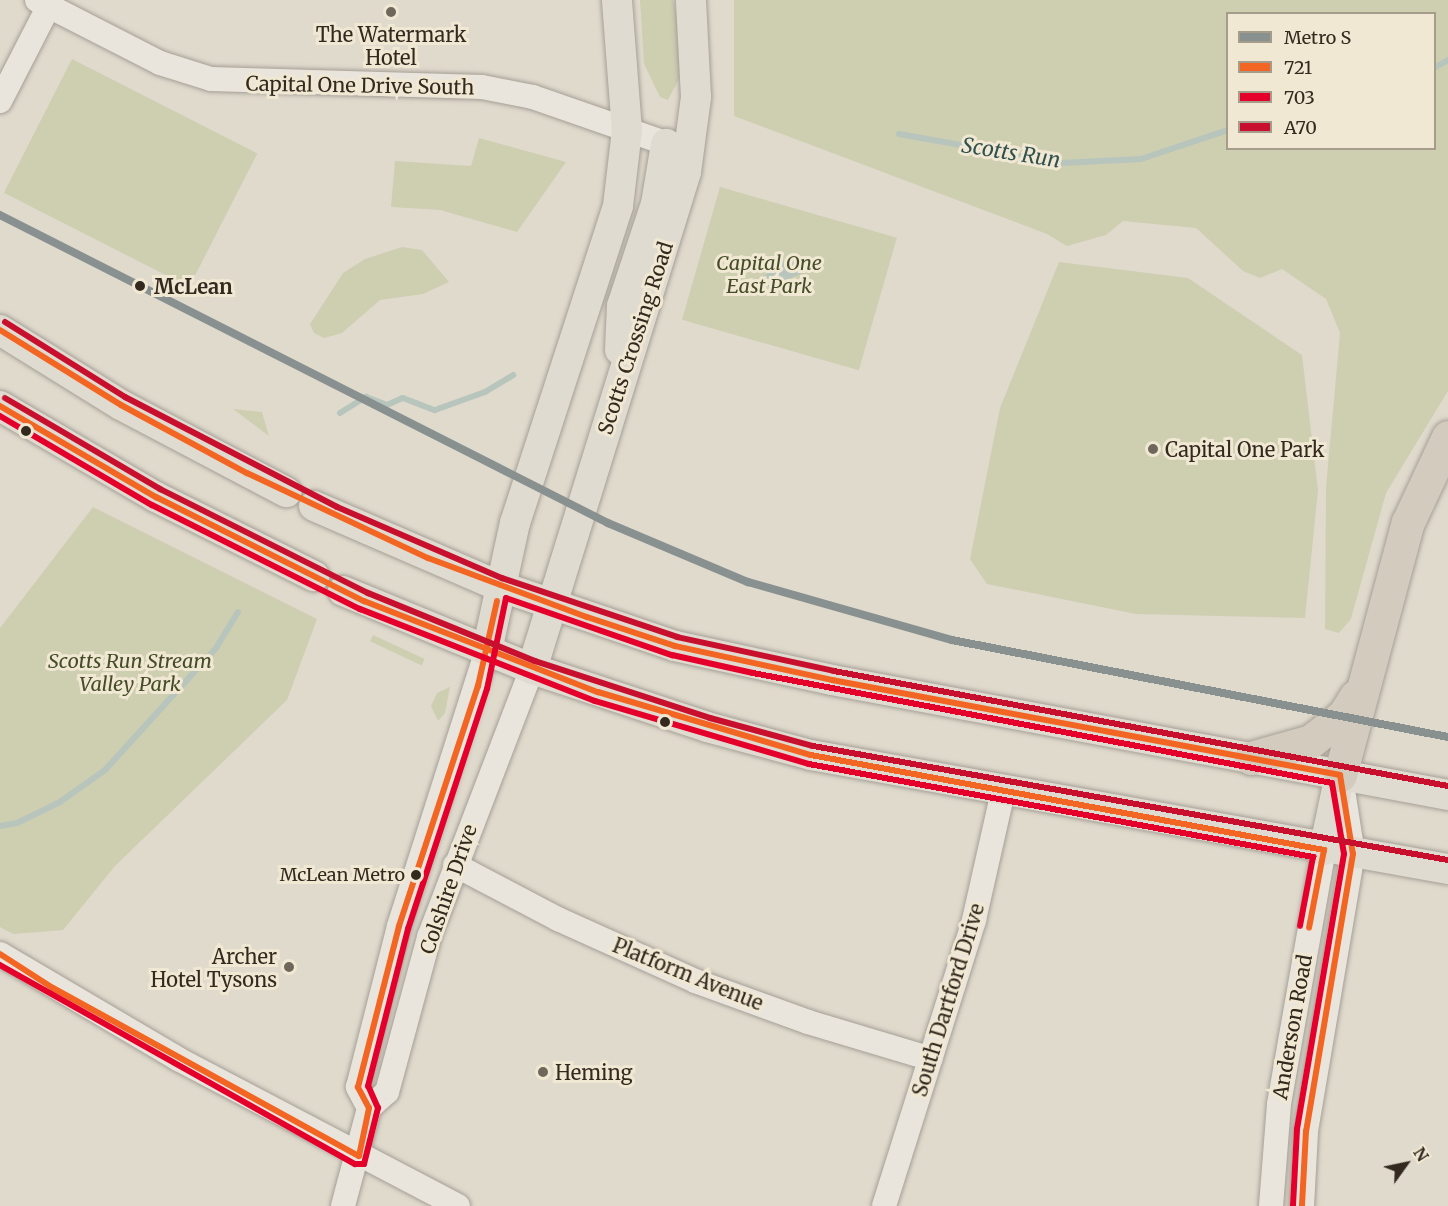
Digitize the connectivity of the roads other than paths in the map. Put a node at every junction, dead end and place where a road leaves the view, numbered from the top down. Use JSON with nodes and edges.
{"nodes":[{"id":1,"x":617,"y":0,"type":"edge"},
{"id":2,"x":692,"y":0,"type":"edge"},
{"id":3,"x":46,"y":2,"type":"edge"},
{"id":4,"x":0,"y":101,"type":"edge"},
{"id":5,"x":627,"y":131,"type":"junction"},
{"id":6,"x":678,"y":148,"type":"junction"},
{"id":7,"x":0,"y":330,"type":"edge"},
{"id":8,"x":0,"y":406,"type":"edge"},
{"id":9,"x":1448,"y":437,"type":"edge"},
{"id":10,"x":286,"y":492,"type":"dead end"},
{"id":11,"x":314,"y":506,"type":"dead end"},
{"id":12,"x":314,"y":576,"type":"dead end"},
{"id":13,"x":499,"y":586,"type":"junction"},
{"id":14,"x":344,"y":591,"type":"dead end"},
{"id":15,"x":551,"y":605,"type":"junction"},
{"id":16,"x":487,"y":651,"type":"junction"},
{"id":17,"x":532,"y":669,"type":"junction"},
{"id":18,"x":1368,"y":673,"type":"junction"},
{"id":19,"x":1251,"y":758,"type":"junction"},
{"id":20,"x":1340,"y":775,"type":"junction"},
{"id":21,"x":1003,"y":791,"type":"junction"},
{"id":22,"x":1448,"y":795,"type":"edge"},
{"id":23,"x":1339,"y":852,"type":"junction"},
{"id":24,"x":455,"y":865,"type":"junction"},
{"id":25,"x":1448,"y":869,"type":"edge"},
{"id":26,"x":0,"y":954,"type":"edge"},
{"id":27,"x":931,"y":1059,"type":"junction"},
{"id":28,"x":369,"y":1108,"type":"junction"},
{"id":29,"x":359,"y":1156,"type":"junction"},
{"id":30,"x":343,"y":1206,"type":"edge"},
{"id":31,"x":458,"y":1206,"type":"edge"},
{"id":32,"x":884,"y":1206,"type":"edge"},
{"id":33,"x":1271,"y":1206,"type":"edge"},
{"id":34,"x":1302,"y":1206,"type":"edge"}],
"edges":[{"from":1,"to":5,"type":"main road"},
{"from":2,"to":6,"type":"main road","name":"Scotts Crossing Road"},
{"from":3,"to":4,"type":"street"},
{"from":3,"to":5,"type":"street","name":"Capital One Drive South"},
{"from":5,"to":6,"type":"street","name":"Capital One Drive South"},
{"from":5,"to":13,"type":"main road"},
{"from":6,"to":15,"type":"main road","name":"Scotts Crossing Road"},
{"from":7,"to":10,"type":"main road"},
{"from":8,"to":12,"type":"main road"},
{"from":9,"to":18,"type":"highway"},
{"from":11,"to":13,"type":"main road"},
{"from":13,"to":15,"type":"main road"},
{"from":13,"to":16,"type":"main road"},
{"from":14,"to":16,"type":"main road"},
{"from":15,"to":17,"type":"main road","name":"Scotts Crossing Road"},
{"from":15,"to":19,"type":"main road"},
{"from":16,"to":17,"type":"main road"},
{"from":16,"to":28,"type":"street","name":"Colshire Drive"},
{"from":17,"to":21,"type":"main road"},
{"from":17,"to":24,"type":"street","name":"Colshire Drive"},
{"from":18,"to":19,"type":"highway"},
{"from":18,"to":20,"type":"highway"},
{"from":19,"to":20,"type":"main road"},
{"from":20,"to":22,"type":"main road"},
{"from":20,"to":23,"type":"main road"},
{"from":21,"to":23,"type":"main road"},
{"from":21,"to":27,"type":"street","name":"South Dartford Drive"},
{"from":23,"to":25,"type":"main road"},
{"from":23,"to":33,"type":"street","name":"Anderson Road"},
{"from":23,"to":34,"type":"street","name":"Anderson Road"},
{"from":24,"to":27,"type":"street","name":"Platform Avenue"},
{"from":24,"to":28,"type":"street","name":"Colshire Drive"},
{"from":26,"to":29,"type":"street"},
{"from":27,"to":32,"type":"street","name":"South Dartford Drive"},
{"from":28,"to":29,"type":"street"},
{"from":29,"to":30,"type":"street"},
{"from":29,"to":31,"type":"street"}]}
